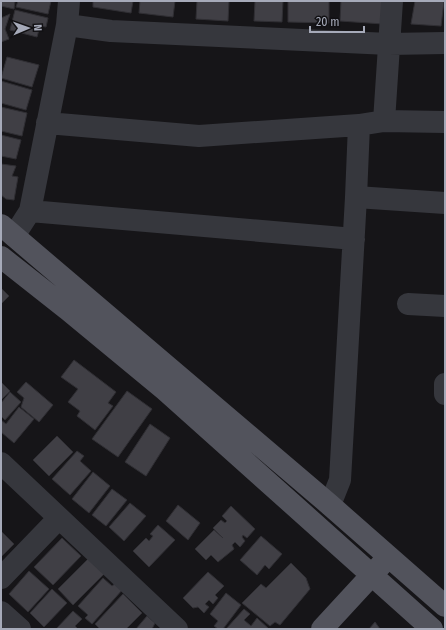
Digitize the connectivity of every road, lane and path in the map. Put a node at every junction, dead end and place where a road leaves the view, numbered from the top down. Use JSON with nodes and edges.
{"nodes":[{"id":1,"x":69,"y":1,"type":"edge"},
{"id":2,"x":392,"y":1,"type":"edge"},
{"id":3,"x":66,"y":25,"type":"junction"},
{"id":4,"x":445,"y":42,"type":"edge"},
{"id":5,"x":389,"y":44,"type":"junction"},
{"id":6,"x":384,"y":121,"type":"junction"},
{"id":7,"x":445,"y":122,"type":"edge"},
{"id":8,"x":48,"y":123,"type":"junction"},
{"id":9,"x":359,"y":125,"type":"junction"},
{"id":10,"x":356,"y":197,"type":"junction"},
{"id":11,"x":445,"y":203,"type":"edge"},
{"id":12,"x":30,"y":211,"type":"junction"},
{"id":13,"x":8,"y":231,"type":"edge"},
{"id":14,"x":354,"y":239,"type":"junction"},
{"id":15,"x":1,"y":257,"type":"edge"},
{"id":16,"x":408,"y":304,"type":"dead end"},
{"id":17,"x":445,"y":306,"type":"edge"},
{"id":18,"x":445,"y":384,"type":"edge"},
{"id":19,"x":445,"y":394,"type":"edge"},
{"id":20,"x":1,"y":463,"type":"edge"},
{"id":21,"x":330,"y":505,"type":"junction"},
{"id":22,"x":60,"y":518,"type":"junction"},
{"id":23,"x":389,"y":558,"type":"junction"},
{"id":24,"x":371,"y":575,"type":"junction"},
{"id":25,"x":1,"y":578,"type":"edge"},
{"id":26,"x":445,"y":606,"type":"edge"},
{"id":27,"x":1,"y":612,"type":"edge"},
{"id":28,"x":20,"y":629,"type":"edge"},
{"id":29,"x":177,"y":629,"type":"edge"},
{"id":30,"x":322,"y":629,"type":"edge"},
{"id":31,"x":432,"y":629,"type":"edge"}],
"edges":[{"from":1,"to":3,"type":"street"},
{"from":2,"to":5,"type":"street"},
{"from":3,"to":5,"type":"street"},
{"from":3,"to":8,"type":"street"},
{"from":4,"to":5,"type":"street"},
{"from":5,"to":6,"type":"street"},
{"from":6,"to":7,"type":"street"},
{"from":6,"to":9,"type":"street"},
{"from":8,"to":9,"type":"street"},
{"from":8,"to":12,"type":"street"},
{"from":9,"to":10,"type":"street"},
{"from":10,"to":11,"type":"street"},
{"from":10,"to":14,"type":"street"},
{"from":12,"to":13,"type":"street"},
{"from":12,"to":14,"type":"street"},
{"from":13,"to":21,"type":"main road"},
{"from":14,"to":21,"type":"street"},
{"from":15,"to":24,"type":"main road"},
{"from":16,"to":17,"type":"street"},
{"from":18,"to":19,"type":"street"},
{"from":20,"to":22,"type":"street"},
{"from":21,"to":23,"type":"main road"},
{"from":22,"to":25,"type":"street"},
{"from":22,"to":29,"type":"street"},
{"from":23,"to":24,"type":"main road"},
{"from":23,"to":26,"type":"main road"},
{"from":24,"to":30,"type":"main road"},
{"from":24,"to":31,"type":"main road"},
{"from":27,"to":28,"type":"street"}]}
